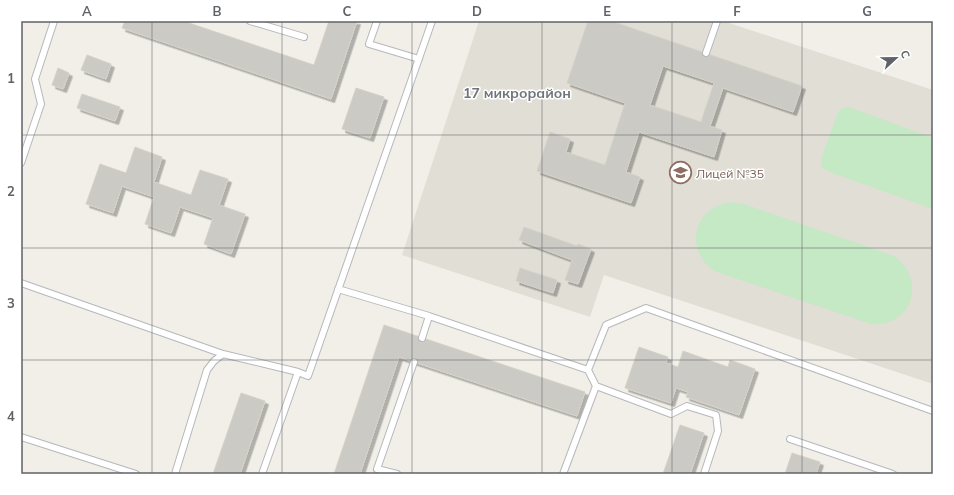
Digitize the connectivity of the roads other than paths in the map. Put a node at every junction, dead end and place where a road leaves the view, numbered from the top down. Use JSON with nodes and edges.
{"nodes":[{"id":1,"x":54,"y":21,"type":"edge"},
{"id":2,"x":250,"y":21,"type":"edge"},
{"id":3,"x":377,"y":21,"type":"edge"},
{"id":4,"x":432,"y":21,"type":"edge"},
{"id":5,"x":717,"y":21,"type":"edge"},
{"id":6,"x":304,"y":37,"type":"dead end"},
{"id":7,"x":706,"y":53,"type":"dead end"},
{"id":8,"x":419,"y":59,"type":"junction"},
{"id":9,"x":21,"y":163,"type":"edge"},
{"id":10,"x":21,"y":283,"type":"edge"},
{"id":11,"x":338,"y":289,"type":"junction"},
{"id":12,"x":430,"y":316,"type":"junction"},
{"id":13,"x":422,"y":338,"type":"dead end"},
{"id":14,"x":223,"y":354,"type":"junction"},
{"id":15,"x":414,"y":362,"type":"dead end"},
{"id":16,"x":588,"y":370,"type":"junction"},
{"id":17,"x":298,"y":372,"type":"junction"},
{"id":18,"x":596,"y":386,"type":"junction"},
{"id":19,"x":933,"y":412,"type":"edge"},
{"id":20,"x":21,"y":437,"type":"edge"},
{"id":21,"x":790,"y":439,"type":"dead end"},
{"id":22,"x":136,"y":474,"type":"edge"},
{"id":23,"x":176,"y":474,"type":"edge"},
{"id":24,"x":262,"y":474,"type":"edge"},
{"id":25,"x":397,"y":474,"type":"edge"},
{"id":26,"x":563,"y":474,"type":"edge"},
{"id":27,"x":704,"y":474,"type":"edge"},
{"id":28,"x":893,"y":474,"type":"edge"}],
"edges":[{"from":1,"to":9,"type":"lane"},
{"from":2,"to":6,"type":"lane"},
{"from":3,"to":8,"type":"lane"},
{"from":4,"to":8,"type":"lane"},
{"from":5,"to":7,"type":"lane"},
{"from":8,"to":11,"type":"lane"},
{"from":10,"to":14,"type":"lane"},
{"from":11,"to":12,"type":"lane"},
{"from":11,"to":17,"type":"lane"},
{"from":12,"to":13,"type":"lane"},
{"from":12,"to":16,"type":"lane"},
{"from":14,"to":17,"type":"lane"},
{"from":14,"to":23,"type":"lane"},
{"from":15,"to":25,"type":"lane"},
{"from":16,"to":18,"type":"lane"},
{"from":16,"to":19,"type":"lane"},
{"from":17,"to":24,"type":"lane"},
{"from":18,"to":26,"type":"lane"},
{"from":18,"to":27,"type":"lane"},
{"from":20,"to":22,"type":"lane"},
{"from":21,"to":28,"type":"lane"}]}
